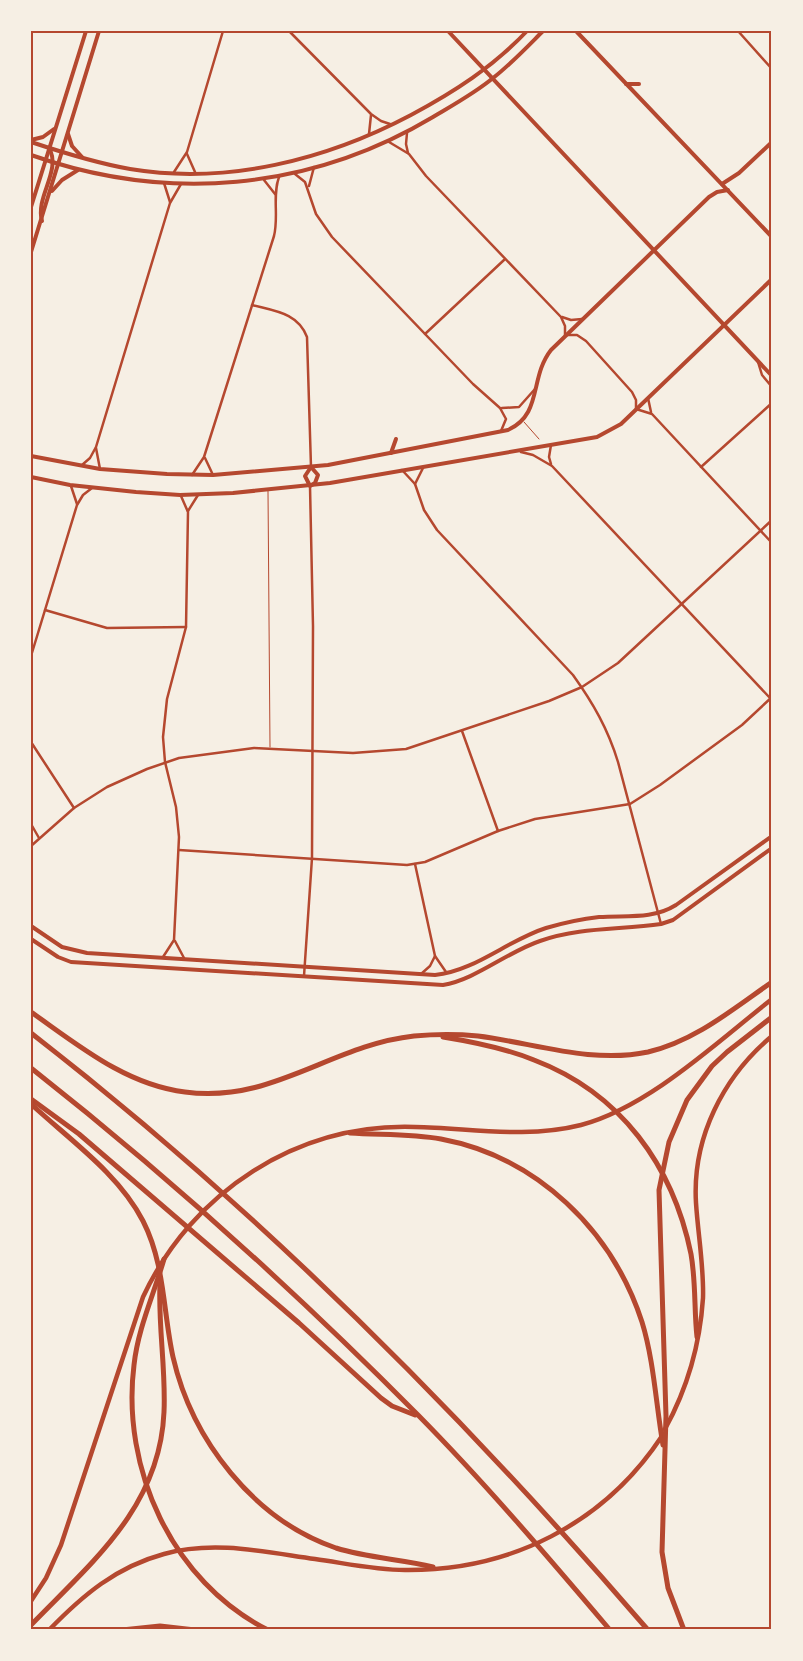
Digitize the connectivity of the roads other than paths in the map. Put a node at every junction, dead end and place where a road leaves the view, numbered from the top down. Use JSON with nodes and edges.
{"nodes":[{"id":1,"x":86,"y":31,"type":"edge"},
{"id":2,"x":98,"y":31,"type":"edge"},
{"id":3,"x":223,"y":31,"type":"edge"},
{"id":4,"x":289,"y":31,"type":"edge"},
{"id":5,"x":448,"y":31,"type":"edge"},
{"id":6,"x":527,"y":31,"type":"edge"},
{"id":7,"x":543,"y":31,"type":"edge"},
{"id":8,"x":576,"y":31,"type":"edge"},
{"id":9,"x":738,"y":31,"type":"edge"},
{"id":10,"x":772,"y":69,"type":"edge"},
{"id":11,"x":485,"y":70,"type":"junction"},
{"id":12,"x":493,"y":79,"type":"junction"},
{"id":13,"x":626,"y":84,"type":"junction"},
{"id":14,"x":639,"y":84,"type":"dead end"},
{"id":15,"x":371,"y":114,"type":"junction"},
{"id":16,"x":393,"y":124,"type":"junction"},
{"id":17,"x":56,"y":128,"type":"junction"},
{"id":18,"x":407,"y":132,"type":"junction"},
{"id":19,"x":68,"y":133,"type":"junction"},
{"id":20,"x":369,"y":135,"type":"junction"},
{"id":21,"x":31,"y":141,"type":"edge"},
{"id":22,"x":389,"y":142,"type":"junction"},
{"id":23,"x":772,"y":142,"type":"edge"},
{"id":24,"x":49,"y":148,"type":"junction"},
{"id":25,"x":62,"y":152,"type":"junction"},
{"id":26,"x":187,"y":152,"type":"junction"},
{"id":27,"x":409,"y":154,"type":"junction"},
{"id":28,"x":31,"y":155,"type":"edge"},
{"id":29,"x":83,"y":159,"type":"junction"},
{"id":30,"x":46,"y":160,"type":"junction"},
{"id":31,"x":53,"y":162,"type":"junction"},
{"id":32,"x":58,"y":164,"type":"junction"},
{"id":33,"x":314,"y":167,"type":"junction"},
{"id":34,"x":78,"y":170,"type":"junction"},
{"id":35,"x":174,"y":172,"type":"junction"},
{"id":36,"x":195,"y":172,"type":"junction"},
{"id":37,"x":295,"y":174,"type":"junction"},
{"id":38,"x":279,"y":177,"type":"junction"},
{"id":39,"x":264,"y":180,"type":"junction"},
{"id":40,"x":164,"y":182,"type":"junction"},
{"id":41,"x":181,"y":184,"type":"junction"},
{"id":42,"x":722,"y":184,"type":"junction"},
{"id":43,"x":308,"y":187,"type":"junction"},
{"id":44,"x":728,"y":190,"type":"junction"},
{"id":45,"x":50,"y":195,"type":"junction"},
{"id":46,"x":276,"y":195,"type":"junction"},
{"id":47,"x":170,"y":202,"type":"junction"},
{"id":48,"x":31,"y":208,"type":"edge"},
{"id":49,"x":42,"y":221,"type":"junction"},
{"id":50,"x":772,"y":237,"type":"edge"},
{"id":51,"x":654,"y":250,"type":"junction"},
{"id":52,"x":31,"y":252,"type":"edge"},
{"id":53,"x":505,"y":260,"type":"junction"},
{"id":54,"x":772,"y":279,"type":"edge"},
{"id":55,"x":252,"y":305,"type":"junction"},
{"id":56,"x":561,"y":317,"type":"junction"},
{"id":57,"x":582,"y":318,"type":"junction"},
{"id":58,"x":724,"y":325,"type":"junction"},
{"id":59,"x":425,"y":334,"type":"junction"},
{"id":60,"x":565,"y":335,"type":"junction"},
{"id":61,"x":758,"y":362,"type":"junction"},
{"id":62,"x":772,"y":376,"type":"edge"},
{"id":63,"x":772,"y":387,"type":"edge"},
{"id":64,"x":535,"y":388,"type":"junction"},
{"id":65,"x":648,"y":398,"type":"junction"},
{"id":66,"x":772,"y":403,"type":"edge"},
{"id":67,"x":500,"y":408,"type":"junction"},
{"id":68,"x":636,"y":409,"type":"junction"},
{"id":69,"x":652,"y":414,"type":"junction"},
{"id":70,"x":524,"y":422,"type":"junction"},
{"id":71,"x":500,"y":432,"type":"junction"},
{"id":72,"x":396,"y":439,"type":"dead end"},
{"id":73,"x":539,"y":439,"type":"dead end"},
{"id":74,"x":552,"y":443,"type":"junction"},
{"id":75,"x":96,"y":447,"type":"junction"},
{"id":76,"x":513,"y":450,"type":"junction"},
{"id":77,"x":391,"y":453,"type":"junction"},
{"id":78,"x":31,"y":456,"type":"edge"},
{"id":79,"x":204,"y":457,"type":"junction"},
{"id":80,"x":81,"y":466,"type":"junction"},
{"id":81,"x":425,"y":466,"type":"junction"},
{"id":82,"x":552,"y":466,"type":"junction"},
{"id":83,"x":311,"y":467,"type":"junction"},
{"id":84,"x":701,"y":467,"type":"junction"},
{"id":85,"x":100,"y":469,"type":"junction"},
{"id":86,"x":402,"y":470,"type":"junction"},
{"id":87,"x":192,"y":475,"type":"junction"},
{"id":88,"x":213,"y":475,"type":"junction"},
{"id":89,"x":31,"y":477,"type":"edge"},
{"id":90,"x":415,"y":484,"type":"junction"},
{"id":91,"x":70,"y":485,"type":"junction"},
{"id":92,"x":310,"y":486,"type":"junction"},
{"id":93,"x":92,"y":488,"type":"junction"},
{"id":94,"x":268,"y":490,"type":"junction"},
{"id":95,"x":198,"y":494,"type":"junction"},
{"id":96,"x":180,"y":495,"type":"junction"},
{"id":97,"x":77,"y":505,"type":"junction"},
{"id":98,"x":188,"y":512,"type":"junction"},
{"id":99,"x":772,"y":520,"type":"edge"},
{"id":100,"x":760,"y":531,"type":"junction"},
{"id":101,"x":772,"y":543,"type":"edge"},
{"id":102,"x":682,"y":604,"type":"junction"},
{"id":103,"x":45,"y":610,"type":"junction"},
{"id":104,"x":186,"y":628,"type":"junction"},
{"id":105,"x":31,"y":656,"type":"edge"},
{"id":106,"x":582,"y":687,"type":"junction"},
{"id":107,"x":771,"y":697,"type":"edge"},
{"id":108,"x":462,"y":730,"type":"junction"},
{"id":109,"x":31,"y":742,"type":"edge"},
{"id":110,"x":270,"y":748,"type":"junction"},
{"id":111,"x":314,"y":752,"type":"junction"},
{"id":112,"x":165,"y":762,"type":"junction"},
{"id":113,"x":630,"y":804,"type":"junction"},
{"id":114,"x":74,"y":808,"type":"junction"},
{"id":115,"x":31,"y":824,"type":"edge"},
{"id":116,"x":498,"y":830,"type":"junction"},
{"id":117,"x":772,"y":836,"type":"edge"},
{"id":118,"x":39,"y":838,"type":"junction"},
{"id":119,"x":31,"y":846,"type":"edge"},
{"id":120,"x":772,"y":848,"type":"edge"},
{"id":121,"x":179,"y":850,"type":"junction"},
{"id":122,"x":312,"y":858,"type":"junction"},
{"id":123,"x":415,"y":864,"type":"junction"},
{"id":124,"x":659,"y":914,"type":"junction"},
{"id":125,"x":661,"y":924,"type":"junction"},
{"id":126,"x":31,"y":926,"type":"edge"},
{"id":127,"x":31,"y":940,"type":"edge"},
{"id":128,"x":174,"y":940,"type":"junction"},
{"id":129,"x":435,"y":956,"type":"junction"},
{"id":130,"x":163,"y":957,"type":"junction"},
{"id":131,"x":184,"y":958,"type":"junction"},
{"id":132,"x":306,"y":966,"type":"junction"},
{"id":133,"x":421,"y":974,"type":"junction"},
{"id":134,"x":448,"y":974,"type":"junction"},
{"id":135,"x":304,"y":978,"type":"junction"},
{"id":136,"x":772,"y":982,"type":"edge"},
{"id":137,"x":772,"y":999,"type":"edge"},
{"id":138,"x":31,"y":1012,"type":"edge"},
{"id":139,"x":772,"y":1017,"type":"edge"},
{"id":140,"x":31,"y":1033,"type":"edge"},
{"id":141,"x":432,"y":1035,"type":"junction"},
{"id":142,"x":772,"y":1036,"type":"edge"},
{"id":143,"x":31,"y":1068,"type":"edge"},
{"id":144,"x":31,"y":1099,"type":"edge"},
{"id":145,"x":31,"y":1104,"type":"edge"},
{"id":146,"x":350,"y":1133,"type":"junction"},
{"id":147,"x":164,"y":1259,"type":"junction"},
{"id":148,"x":161,"y":1278,"type":"junction"},
{"id":149,"x":697,"y":1338,"type":"junction"},
{"id":150,"x":419,"y":1416,"type":"junction"},
{"id":151,"x":664,"y":1456,"type":"junction"},
{"id":152,"x":433,"y":1567,"type":"junction"},
{"id":153,"x":31,"y":1601,"type":"edge"},
{"id":154,"x":31,"y":1625,"type":"edge"},
{"id":155,"x":266,"y":1629,"type":"edge"},
{"id":156,"x":50,"y":1630,"type":"edge"},
{"id":157,"x":122,"y":1630,"type":"edge"},
{"id":158,"x":195,"y":1630,"type":"edge"},
{"id":159,"x":610,"y":1630,"type":"edge"},
{"id":160,"x":648,"y":1630,"type":"edge"},
{"id":161,"x":684,"y":1630,"type":"edge"}],
"edges":[{"from":1,"to":17,"type":"street"},
{"from":2,"to":19,"type":"street"},
{"from":3,"to":26,"type":"street"},
{"from":4,"to":15,"type":"street"},
{"from":5,"to":11,"type":"street"},
{"from":6,"to":11,"type":"street"},
{"from":7,"to":12,"type":"street"},
{"from":8,"to":13,"type":"street"},
{"from":9,"to":10,"type":"street"},
{"from":11,"to":12,"type":"street"},
{"from":11,"to":16,"type":"street"},
{"from":12,"to":18,"type":"street"},
{"from":12,"to":51,"type":"street"},
{"from":13,"to":14,"type":"street"},
{"from":13,"to":42,"type":"street"},
{"from":15,"to":16,"type":"street"},
{"from":15,"to":20,"type":"street"},
{"from":16,"to":20,"type":"street"},
{"from":17,"to":21,"type":"street"},
{"from":17,"to":24,"type":"street"},
{"from":18,"to":22,"type":"street"},
{"from":18,"to":27,"type":"street"},
{"from":19,"to":25,"type":"street"},
{"from":19,"to":29,"type":"street"},
{"from":20,"to":36,"type":"street"},
{"from":21,"to":24,"type":"street"},
{"from":22,"to":27,"type":"street"},
{"from":22,"to":33,"type":"street"},
{"from":23,"to":42,"type":"street"},
{"from":24,"to":25,"type":"street"},
{"from":24,"to":30,"type":"street"},
{"from":24,"to":31,"type":"street"},
{"from":25,"to":29,"type":"street"},
{"from":25,"to":32,"type":"street"},
{"from":26,"to":35,"type":"street"},
{"from":26,"to":36,"type":"street"},
{"from":27,"to":53,"type":"street"},
{"from":28,"to":30,"type":"street"},
{"from":29,"to":35,"type":"street"},
{"from":30,"to":31,"type":"street"},
{"from":30,"to":48,"type":"street"},
{"from":31,"to":32,"type":"street"},
{"from":31,"to":49,"type":"street"},
{"from":32,"to":34,"type":"street"},
{"from":32,"to":45,"type":"street"},
{"from":33,"to":37,"type":"street"},
{"from":33,"to":43,"type":"street"},
{"from":34,"to":40,"type":"street"},
{"from":34,"to":45,"type":"street"},
{"from":35,"to":36,"type":"street"},
{"from":37,"to":38,"type":"street"},
{"from":37,"to":43,"type":"street"},
{"from":38,"to":39,"type":"street"},
{"from":38,"to":46,"type":"street"},
{"from":39,"to":41,"type":"street"},
{"from":39,"to":46,"type":"street"},
{"from":40,"to":41,"type":"street"},
{"from":40,"to":47,"type":"street"},
{"from":41,"to":47,"type":"street"},
{"from":42,"to":44,"type":"street"},
{"from":43,"to":59,"type":"street"},
{"from":44,"to":50,"type":"street"},
{"from":44,"to":51,"type":"street"},
{"from":45,"to":49,"type":"street"},
{"from":46,"to":55,"type":"street"},
{"from":47,"to":75,"type":"street"},
{"from":49,"to":52,"type":"street"},
{"from":51,"to":57,"type":"street"},
{"from":51,"to":58,"type":"street"},
{"from":53,"to":56,"type":"street"},
{"from":53,"to":59,"type":"street"},
{"from":54,"to":58,"type":"street"},
{"from":55,"to":79,"type":"street"},
{"from":55,"to":83,"type":"street"},
{"from":56,"to":57,"type":"street"},
{"from":56,"to":60,"type":"street"},
{"from":57,"to":60,"type":"street"},
{"from":58,"to":61,"type":"street"},
{"from":58,"to":65,"type":"street"},
{"from":59,"to":67,"type":"street"},
{"from":60,"to":64,"type":"street"},
{"from":60,"to":68,"type":"street"},
{"from":61,"to":62,"type":"street"},
{"from":61,"to":63,"type":"street"},
{"from":64,"to":67,"type":"street"},
{"from":64,"to":70,"type":"street"},
{"from":65,"to":68,"type":"street"},
{"from":65,"to":69,"type":"street"},
{"from":66,"to":84,"type":"street"},
{"from":67,"to":71,"type":"street"},
{"from":68,"to":69,"type":"street"},
{"from":68,"to":74,"type":"street"},
{"from":69,"to":84,"type":"street"},
{"from":70,"to":71,"type":"street"},
{"from":70,"to":73,"type":"lane"},
{"from":71,"to":77,"type":"street"},
{"from":72,"to":77,"type":"street"},
{"from":74,"to":76,"type":"street"},
{"from":74,"to":82,"type":"street"},
{"from":75,"to":80,"type":"street"},
{"from":75,"to":85,"type":"street"},
{"from":76,"to":81,"type":"street"},
{"from":76,"to":82,"type":"street"},
{"from":77,"to":83,"type":"street"},
{"from":78,"to":80,"type":"street"},
{"from":79,"to":87,"type":"street"},
{"from":79,"to":88,"type":"street"},
{"from":80,"to":85,"type":"street"},
{"from":81,"to":86,"type":"street"},
{"from":81,"to":90,"type":"street"},
{"from":82,"to":102,"type":"street"},
{"from":83,"to":88,"type":"street"},
{"from":83,"to":92,"type":"street"},
{"from":83,"to":92,"type":"street"},
{"from":84,"to":100,"type":"street"},
{"from":85,"to":87,"type":"street"},
{"from":86,"to":90,"type":"street"},
{"from":86,"to":92,"type":"street"},
{"from":87,"to":88,"type":"street"},
{"from":89,"to":91,"type":"street"},
{"from":90,"to":106,"type":"street"},
{"from":91,"to":93,"type":"street"},
{"from":91,"to":97,"type":"street"},
{"from":92,"to":94,"type":"street"},
{"from":92,"to":111,"type":"street"},
{"from":93,"to":96,"type":"street"},
{"from":93,"to":97,"type":"street"},
{"from":94,"to":95,"type":"street"},
{"from":94,"to":110,"type":"lane"},
{"from":95,"to":96,"type":"street"},
{"from":95,"to":98,"type":"street"},
{"from":96,"to":98,"type":"street"},
{"from":97,"to":103,"type":"street"},
{"from":98,"to":104,"type":"street"},
{"from":99,"to":100,"type":"street"},
{"from":100,"to":101,"type":"street"},
{"from":100,"to":102,"type":"street"},
{"from":102,"to":106,"type":"street"},
{"from":102,"to":107,"type":"street"},
{"from":103,"to":104,"type":"street"},
{"from":103,"to":105,"type":"street"},
{"from":104,"to":112,"type":"street"},
{"from":106,"to":108,"type":"street"},
{"from":106,"to":113,"type":"street"},
{"from":107,"to":113,"type":"street"},
{"from":108,"to":111,"type":"street"},
{"from":108,"to":116,"type":"street"},
{"from":109,"to":114,"type":"street"},
{"from":110,"to":111,"type":"street"},
{"from":110,"to":112,"type":"street"},
{"from":111,"to":122,"type":"street"},
{"from":112,"to":114,"type":"street"},
{"from":112,"to":121,"type":"street"},
{"from":113,"to":116,"type":"street"},
{"from":113,"to":124,"type":"street"},
{"from":114,"to":118,"type":"street"},
{"from":115,"to":118,"type":"street"},
{"from":116,"to":123,"type":"street"},
{"from":117,"to":124,"type":"street"},
{"from":118,"to":119,"type":"street"},
{"from":120,"to":125,"type":"street"},
{"from":121,"to":122,"type":"street"},
{"from":121,"to":128,"type":"street"},
{"from":122,"to":123,"type":"street"},
{"from":122,"to":132,"type":"street"},
{"from":123,"to":129,"type":"street"},
{"from":124,"to":125,"type":"street"},
{"from":124,"to":134,"type":"street"},
{"from":125,"to":135,"type":"street"},
{"from":126,"to":130,"type":"street"},
{"from":127,"to":135,"type":"street"},
{"from":128,"to":130,"type":"street"},
{"from":128,"to":131,"type":"street"},
{"from":129,"to":133,"type":"street"},
{"from":129,"to":134,"type":"street"},
{"from":130,"to":131,"type":"street"},
{"from":131,"to":132,"type":"street"},
{"from":132,"to":133,"type":"street"},
{"from":132,"to":135,"type":"street"},
{"from":133,"to":134,"type":"street"},
{"from":136,"to":141,"type":"highway"},
{"from":137,"to":146,"type":"main road"},
{"from":138,"to":141,"type":"highway"},
{"from":139,"to":151,"type":"highway"},
{"from":140,"to":160,"type":"highway"},
{"from":141,"to":149,"type":"highway"},
{"from":142,"to":149,"type":"main road"},
{"from":143,"to":150,"type":"highway"},
{"from":144,"to":150,"type":"highway"},
{"from":145,"to":148,"type":"highway"},
{"from":146,"to":147,"type":"main road"},
{"from":146,"to":151,"type":"highway"},
{"from":147,"to":153,"type":"main road"},
{"from":147,"to":155,"type":"highway"},
{"from":148,"to":152,"type":"highway"},
{"from":148,"to":154,"type":"highway"},
{"from":149,"to":152,"type":"main road"},
{"from":150,"to":159,"type":"highway"},
{"from":151,"to":161,"type":"highway"},
{"from":152,"to":156,"type":"main road"},
{"from":157,"to":158,"type":"highway"}]}
